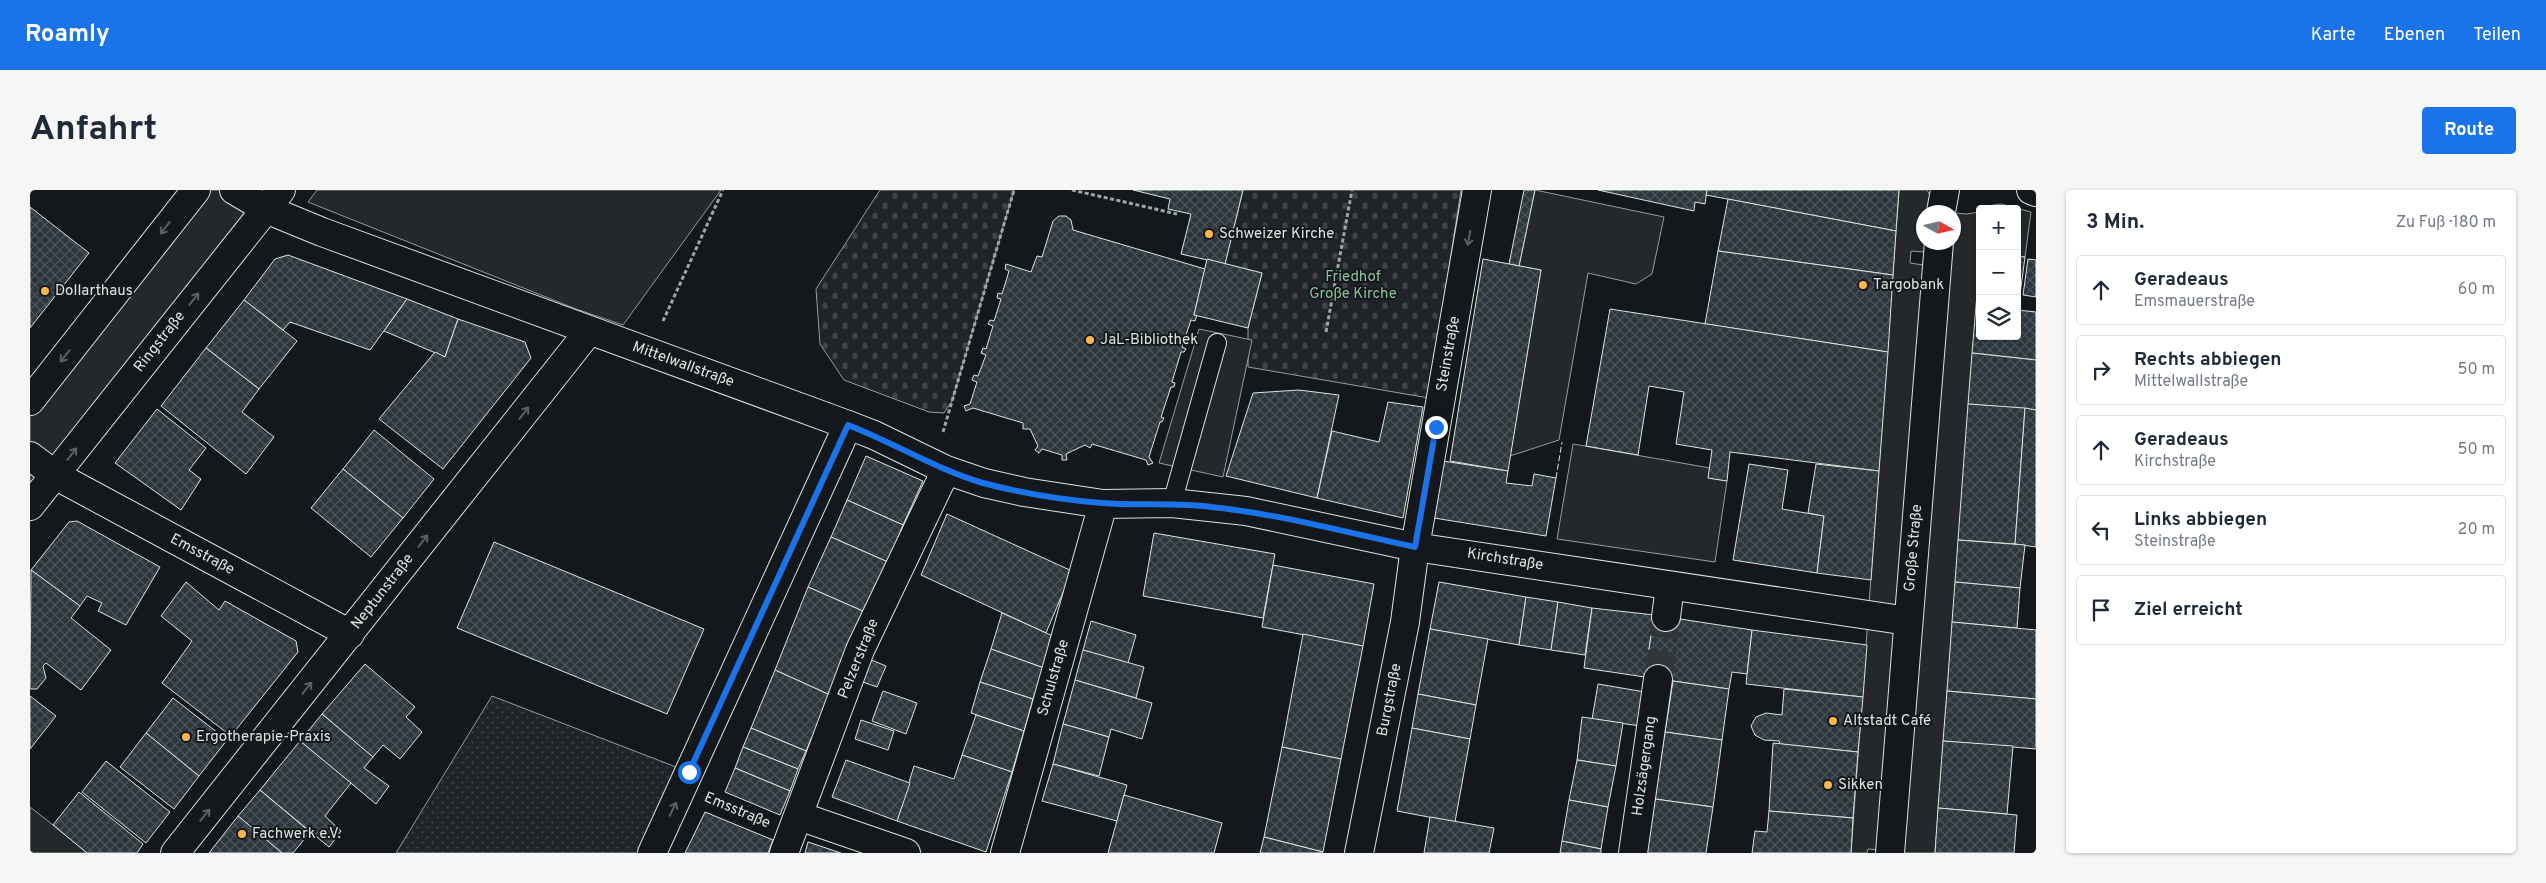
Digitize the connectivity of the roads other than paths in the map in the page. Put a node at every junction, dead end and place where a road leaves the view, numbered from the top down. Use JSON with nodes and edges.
{"nodes":[{"id":1,"x":196,"y":190,"type":"edge"},
{"id":2,"x":234,"y":190,"type":"edge"},
{"id":3,"x":1477,"y":190,"type":"edge"},
{"id":4,"x":1945,"y":190,"type":"edge"},
{"id":5,"x":2031,"y":190,"type":"edge"},
{"id":6,"x":2036,"y":192,"type":"edge"},
{"id":7,"x":274,"y":200,"type":"edge"},
{"id":8,"x":1942,"y":205,"type":"edge"},
{"id":9,"x":1937,"y":250,"type":"edge"},
{"id":10,"x":589,"y":331,"type":"junction"},
{"id":11,"x":1216,"y":343,"type":"dead end"},
{"id":12,"x":30,"y":401,"type":"edge"},
{"id":13,"x":848,"y":425,"type":"junction"},
{"id":14,"x":30,"y":456,"type":"edge"},
{"id":15,"x":940,"y":467,"type":"junction"},
{"id":16,"x":55,"y":476,"type":"junction"},
{"id":17,"x":1172,"y":503,"type":"junction"},
{"id":18,"x":1103,"y":504,"type":"junction"},
{"id":19,"x":30,"y":506,"type":"edge"},
{"id":20,"x":1415,"y":547,"type":"junction"},
{"id":21,"x":1670,"y":586,"type":"junction"},
{"id":22,"x":1666,"y":617,"type":"tunnel mouth"},
{"id":23,"x":1908,"y":621,"type":"junction"},
{"id":24,"x":350,"y":634,"type":"junction"},
{"id":25,"x":1658,"y":679,"type":"tunnel mouth"},
{"id":26,"x":792,"y":834,"type":"edge"},
{"id":27,"x":175,"y":853,"type":"edge"},
{"id":28,"x":652,"y":853,"type":"edge"},
{"id":29,"x":906,"y":853,"type":"edge"},
{"id":30,"x":1005,"y":853,"type":"edge"},
{"id":31,"x":1359,"y":853,"type":"edge"},
{"id":32,"x":1633,"y":853,"type":"edge"},
{"id":33,"x":1890,"y":853,"type":"edge"}],
"edges":[{"from":1,"to":12,"type":"street","one_way":true},
{"from":2,"to":7,"type":"street"},
{"from":3,"to":20,"type":"street","name":"Steinstraße","one_way":true},
{"from":4,"to":8,"type":"street"},
{"from":5,"to":6,"type":"street"},
{"from":7,"to":10,"type":"street","name":"Mittelwallstraße"},
{"from":16,"to":7,"type":"street","name":"Ringstraße","one_way":true},
{"from":9,"to":23,"type":"street","name":"Große Straße"},
{"from":10,"to":13,"type":"street","name":"Mittelwallstraße"},
{"from":24,"to":10,"type":"street","name":"Neptunstraße","one_way":true},
{"from":11,"to":17,"type":"lane"},
{"from":13,"to":15,"type":"street","name":"Mittelwallstraße"},
{"from":28,"to":13,"type":"street","one_way":true},
{"from":14,"to":16,"type":"street"},
{"from":15,"to":18,"type":"street","name":"Mittelwallstraße"},
{"from":15,"to":26,"type":"street","name":"Pelzerstraße"},
{"from":16,"to":19,"type":"street","name":"Ringstraße"},
{"from":16,"to":24,"type":"street","name":"Emsstraße"},
{"from":17,"to":18,"type":"street","name":"Kirchstraße"},
{"from":17,"to":20,"type":"street","name":"Kirchstraße"},
{"from":18,"to":30,"type":"street","name":"Schulstraße"},
{"from":20,"to":21,"type":"street","name":"Kirchstraße"},
{"from":20,"to":31,"type":"street","name":"Burgstraße"},
{"from":21,"to":22,"type":"street"},
{"from":21,"to":23,"type":"street","name":"Kirchstraße"},
{"from":23,"to":33,"type":"street","name":"Große Straße"},
{"from":27,"to":24,"type":"street","name":"Neptunstraße","one_way":true},
{"from":25,"to":32,"type":"street","name":"Holzsägergang"},
{"from":26,"to":29,"type":"street"}]}
